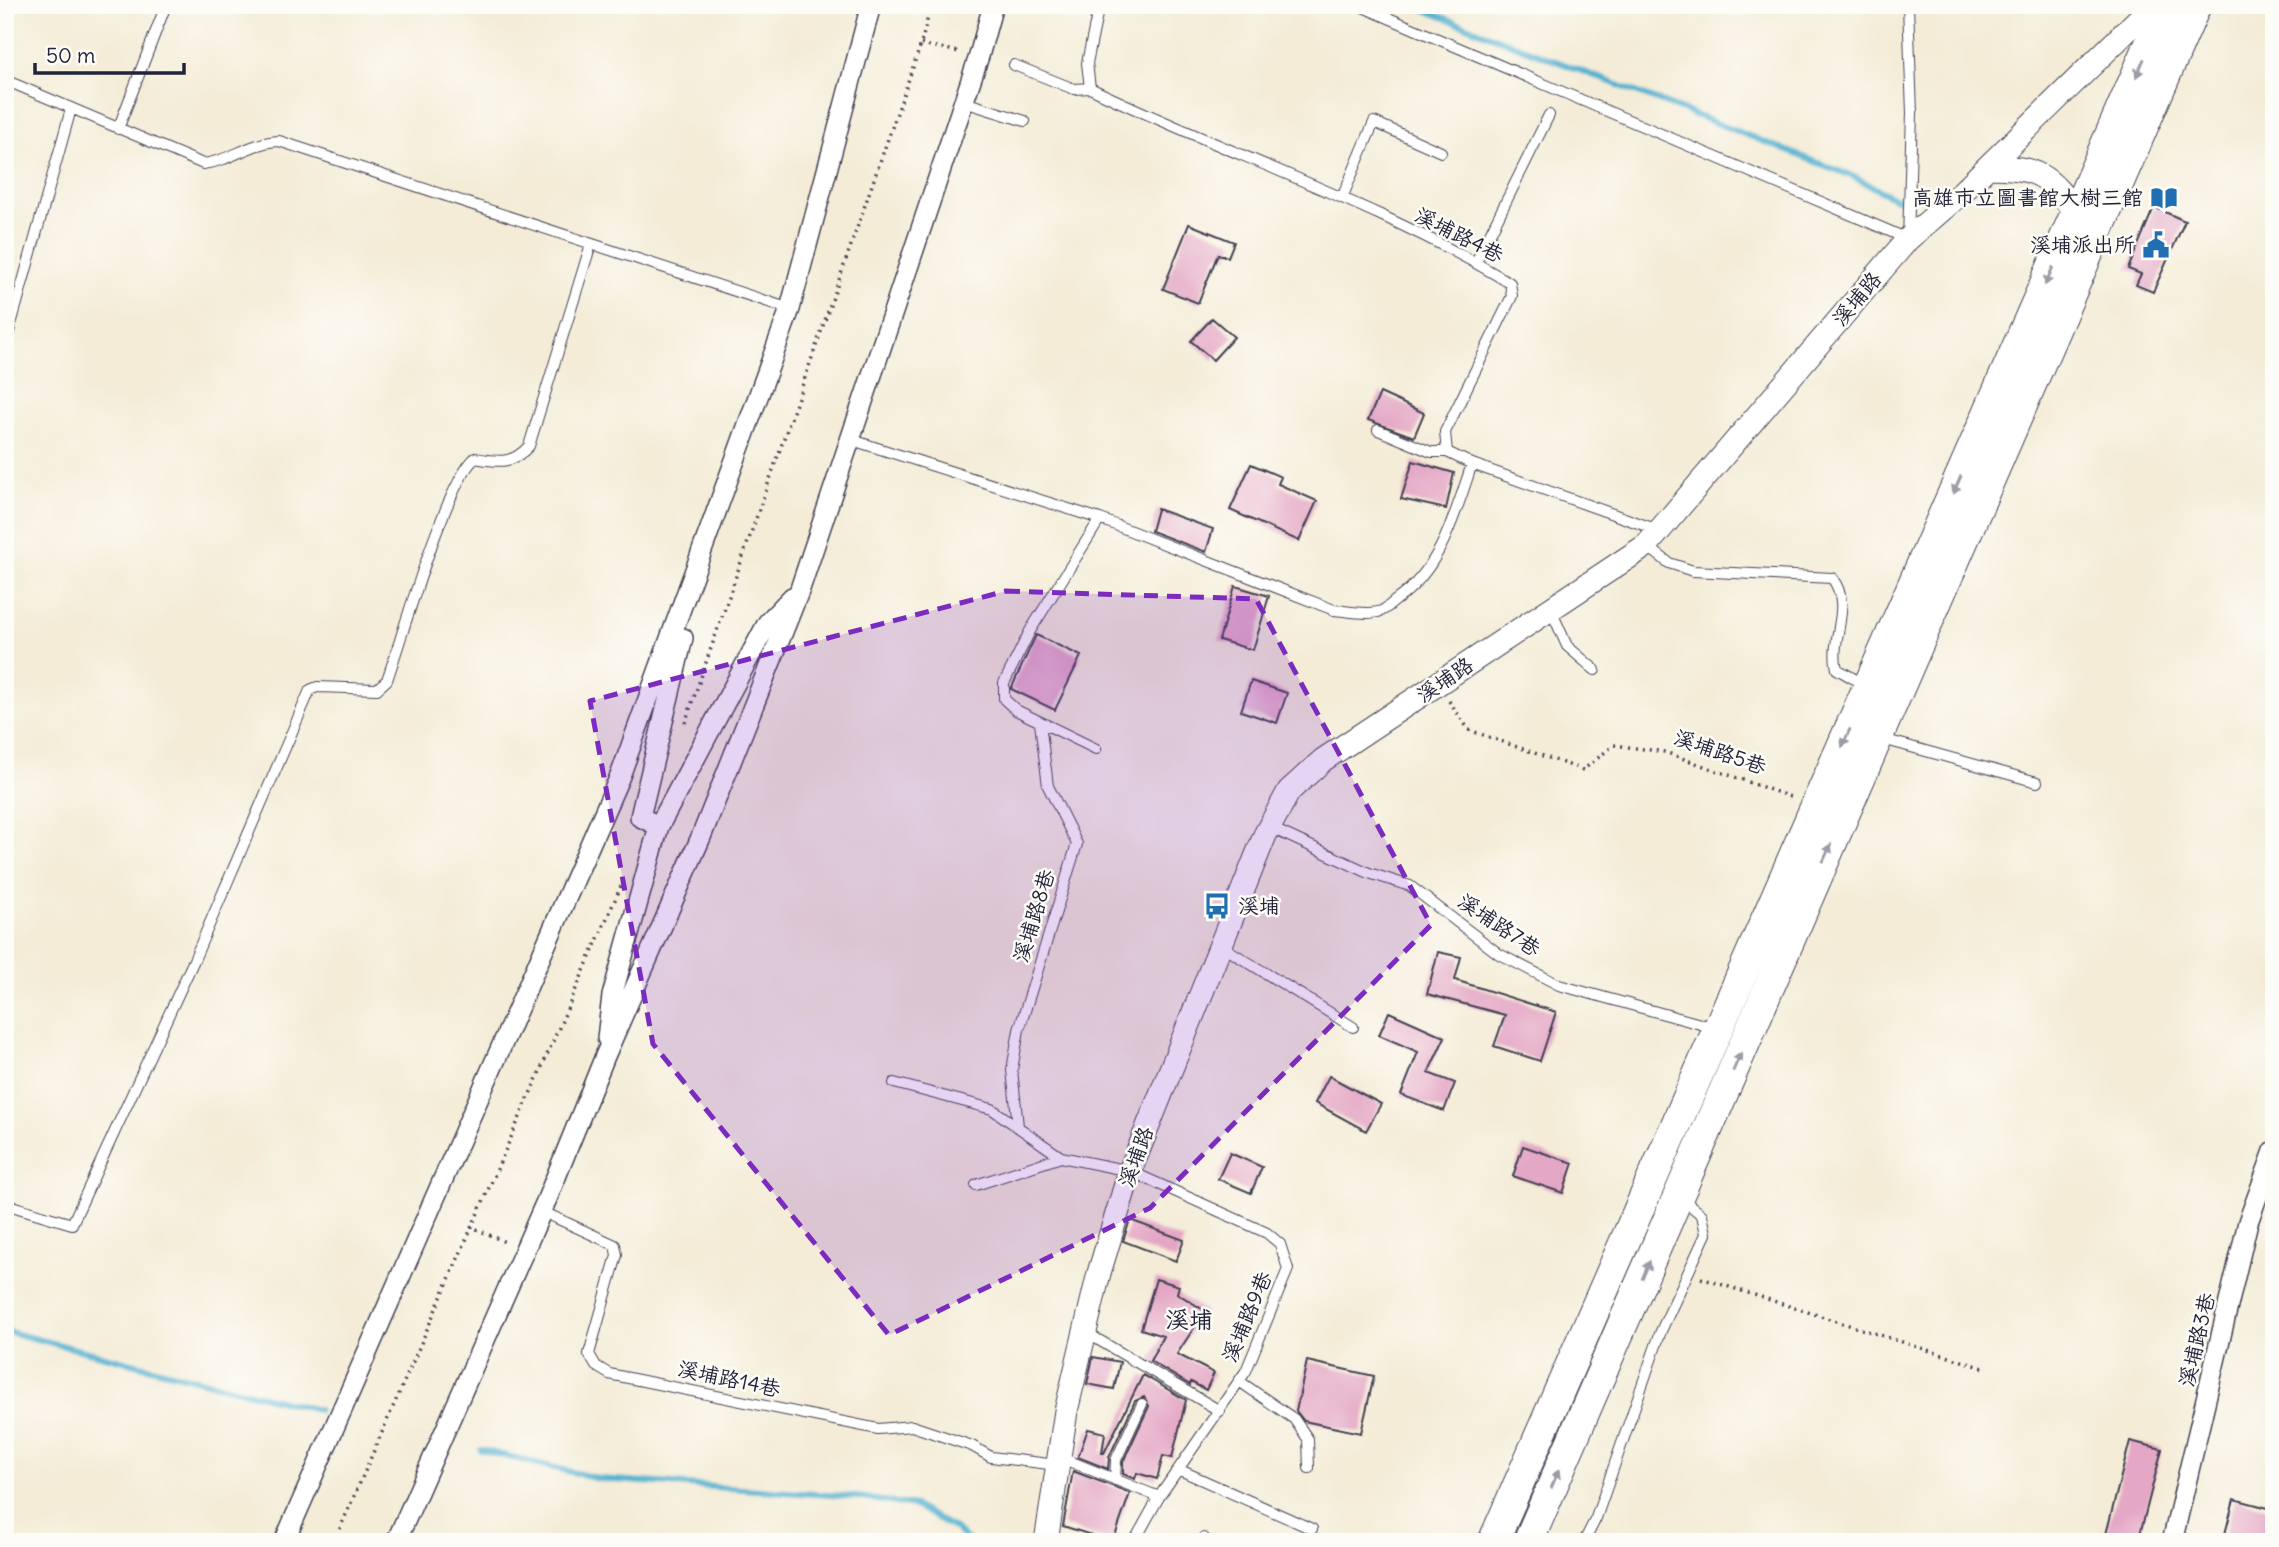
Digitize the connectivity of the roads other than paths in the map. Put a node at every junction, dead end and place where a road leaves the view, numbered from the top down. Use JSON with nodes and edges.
{"nodes":[{"id":1,"x":166,"y":5,"type":"edge"},
{"id":2,"x":871,"y":5,"type":"edge"},
{"id":3,"x":993,"y":5,"type":"edge"},
{"id":4,"x":1099,"y":5,"type":"edge"},
{"id":5,"x":1358,"y":5,"type":"edge"},
{"id":6,"x":1908,"y":5,"type":"edge"},
{"id":7,"x":2153,"y":5,"type":"edge"},
{"id":8,"x":2167,"y":5,"type":"edge"},
{"id":9,"x":2196,"y":5,"type":"edge"},
{"id":10,"x":1014,"y":65,"type":"dead end"},
{"id":11,"x":5,"y":79,"type":"edge"},
{"id":12,"x":1090,"y":88,"type":"junction"},
{"id":13,"x":964,"y":102,"type":"junction"},
{"id":14,"x":71,"y":108,"type":"junction"},
{"id":15,"x":1549,"y":115,"type":"dead end"},
{"id":16,"x":1025,"y":121,"type":"dead end"},
{"id":17,"x":118,"y":129,"type":"junction"},
{"id":18,"x":1441,"y":152,"type":"dead end"},
{"id":19,"x":1988,"y":167,"type":"junction"},
{"id":20,"x":1342,"y":198,"type":"junction"},
{"id":21,"x":2076,"y":214,"type":"junction"},
{"id":22,"x":1909,"y":239,"type":"junction"},
{"id":23,"x":590,"y":244,"type":"junction"},
{"id":24,"x":1476,"y":262,"type":"junction"},
{"id":25,"x":790,"y":309,"type":"junction"},
{"id":26,"x":5,"y":346,"type":"edge"},
{"id":27,"x":1378,"y":430,"type":"dead end"},
{"id":28,"x":849,"y":439,"type":"junction"},
{"id":29,"x":1447,"y":452,"type":"junction"},
{"id":30,"x":1472,"y":464,"type":"junction"},
{"id":31,"x":1100,"y":519,"type":"junction"},
{"id":32,"x":1654,"y":538,"type":"junction"},
{"id":33,"x":691,"y":585,"type":"junction"},
{"id":34,"x":800,"y":590,"type":"junction"},
{"id":35,"x":1551,"y":610,"type":"junction"},
{"id":36,"x":1595,"y":670,"type":"dead end"},
{"id":37,"x":1869,"y":687,"type":"junction"},
{"id":38,"x":1040,"y":723,"type":"junction"},
{"id":39,"x":1878,"y":738,"type":"junction"},
{"id":40,"x":1096,"y":749,"type":"dead end"},
{"id":41,"x":2037,"y":782,"type":"dead end"},
{"id":42,"x":659,"y":826,"type":"junction"},
{"id":43,"x":1269,"y":827,"type":"junction"},
{"id":44,"x":1219,"y":944,"type":"junction"},
{"id":45,"x":1353,"y":1027,"type":"dead end"},
{"id":46,"x":1719,"y":1029,"type":"junction"},
{"id":47,"x":605,"y":1056,"type":"junction"},
{"id":48,"x":894,"y":1083,"type":"dead end"},
{"id":49,"x":1018,"y":1126,"type":"junction"},
{"id":50,"x":1061,"y":1157,"type":"junction"},
{"id":51,"x":2271,"y":1164,"type":"edge"},
{"id":52,"x":1130,"y":1171,"type":"junction"},
{"id":53,"x":976,"y":1185,"type":"dead end"},
{"id":54,"x":1679,"y":1196,"type":"junction"},
{"id":55,"x":5,"y":1204,"type":"edge"},
{"id":56,"x":541,"y":1211,"type":"junction"},
{"id":57,"x":1084,"y":1332,"type":"junction"},
{"id":58,"x":1239,"y":1381,"type":"junction"},
{"id":59,"x":1142,"y":1404,"type":"dead end"},
{"id":60,"x":1220,"y":1411,"type":"junction"},
{"id":61,"x":1057,"y":1461,"type":"junction"},
{"id":62,"x":1309,"y":1468,"type":"dead end"},
{"id":63,"x":1180,"y":1470,"type":"junction"},
{"id":64,"x":1115,"y":1480,"type":"junction"},
{"id":65,"x":1159,"y":1497,"type":"junction"},
{"id":66,"x":1312,"y":1529,"type":"dead end"},
{"id":67,"x":284,"y":1542,"type":"edge"},
{"id":68,"x":396,"y":1542,"type":"edge"},
{"id":69,"x":1046,"y":1542,"type":"edge"},
{"id":70,"x":1134,"y":1542,"type":"edge"},
{"id":71,"x":1493,"y":1542,"type":"edge"},
{"id":72,"x":1528,"y":1542,"type":"edge"},
{"id":73,"x":1584,"y":1542,"type":"edge"},
{"id":74,"x":2172,"y":1542,"type":"edge"}],
"edges":[{"from":1,"to":17,"type":"lane"},
{"from":2,"to":25,"type":"street"},
{"from":3,"to":13,"type":"street"},
{"from":4,"to":12,"type":"lane"},
{"from":5,"to":22,"type":"lane"},
{"from":6,"to":22,"type":"lane"},
{"from":7,"to":19,"type":"street","name":"溪埔路"},
{"from":8,"to":21,"type":"main road","one_way":true},
{"from":9,"to":39,"type":"main road"},
{"from":10,"to":12,"type":"lane","name":"溪埔路4巷"},
{"from":11,"to":14,"type":"lane"},
{"from":12,"to":20,"type":"lane","name":"溪埔路4巷"},
{"from":13,"to":16,"type":"lane"},
{"from":13,"to":28,"type":"street"},
{"from":14,"to":17,"type":"lane"},
{"from":14,"to":26,"type":"lane"},
{"from":15,"to":24,"type":"lane"},
{"from":17,"to":23,"type":"lane"},
{"from":18,"to":20,"type":"lane"},
{"from":19,"to":21,"type":"street"},
{"from":19,"to":22,"type":"street","name":"溪埔路"},
{"from":20,"to":24,"type":"lane","name":"溪埔路4巷"},
{"from":21,"to":37,"type":"main road","one_way":true},
{"from":22,"to":32,"type":"street","name":"溪埔路"},
{"from":23,"to":25,"type":"lane"},
{"from":23,"to":55,"type":"lane"},
{"from":24,"to":29,"type":"lane","name":"溪埔路4巷"},
{"from":25,"to":33,"type":"street"},
{"from":27,"to":29,"type":"lane"},
{"from":28,"to":31,"type":"lane"},
{"from":28,"to":34,"type":"street"},
{"from":29,"to":30,"type":"lane"},
{"from":30,"to":31,"type":"lane"},
{"from":30,"to":32,"type":"lane"},
{"from":31,"to":38,"type":"lane"},
{"from":32,"to":35,"type":"street","name":"溪埔路"},
{"from":32,"to":37,"type":"lane"},
{"from":33,"to":42,"type":"street"},
{"from":33,"to":67,"type":"street"},
{"from":34,"to":42,"type":"street"},
{"from":34,"to":47,"type":"street"},
{"from":35,"to":36,"type":"lane"},
{"from":35,"to":43,"type":"street","name":"溪埔路"},
{"from":37,"to":46,"type":"main road","one_way":true},
{"from":38,"to":40,"type":"lane"},
{"from":38,"to":49,"type":"lane","name":"溪埔路8巷"},
{"from":39,"to":41,"type":"lane"},
{"from":54,"to":39,"type":"main road","one_way":true},
{"from":42,"to":47,"type":"street"},
{"from":43,"to":44,"type":"street","name":"溪埔路"},
{"from":43,"to":46,"type":"lane","name":"溪埔路7巷"},
{"from":44,"to":45,"type":"lane"},
{"from":44,"to":52,"type":"street","name":"溪埔路"},
{"from":46,"to":71,"type":"main road"},
{"from":47,"to":56,"type":"street"},
{"from":48,"to":49,"type":"lane"},
{"from":49,"to":50,"type":"lane"},
{"from":50,"to":52,"type":"lane","name":"溪埔路9巷"},
{"from":50,"to":53,"type":"lane"},
{"from":51,"to":74,"type":"street","name":"溪埔路3巷"},
{"from":52,"to":57,"type":"street","name":"溪埔路"},
{"from":52,"to":58,"type":"lane","name":"溪埔路9巷"},
{"from":72,"to":54,"type":"main road","one_way":true},
{"from":54,"to":73,"type":"lane"},
{"from":56,"to":61,"type":"lane","name":"溪埔路14巷"},
{"from":56,"to":68,"type":"street"},
{"from":57,"to":60,"type":"lane"},
{"from":57,"to":61,"type":"street","name":"溪埔路"},
{"from":58,"to":60,"type":"lane","name":"溪埔路9巷"},
{"from":58,"to":62,"type":"lane"},
{"from":59,"to":64,"type":"lane"},
{"from":60,"to":63,"type":"lane","name":"溪埔路9巷"},
{"from":61,"to":64,"type":"lane"},
{"from":61,"to":69,"type":"street","name":"溪埔路"},
{"from":63,"to":65,"type":"lane","name":"溪埔路9巷"},
{"from":63,"to":66,"type":"lane"},
{"from":64,"to":65,"type":"lane"},
{"from":65,"to":70,"type":"lane","name":"溪埔路9巷"}]}
